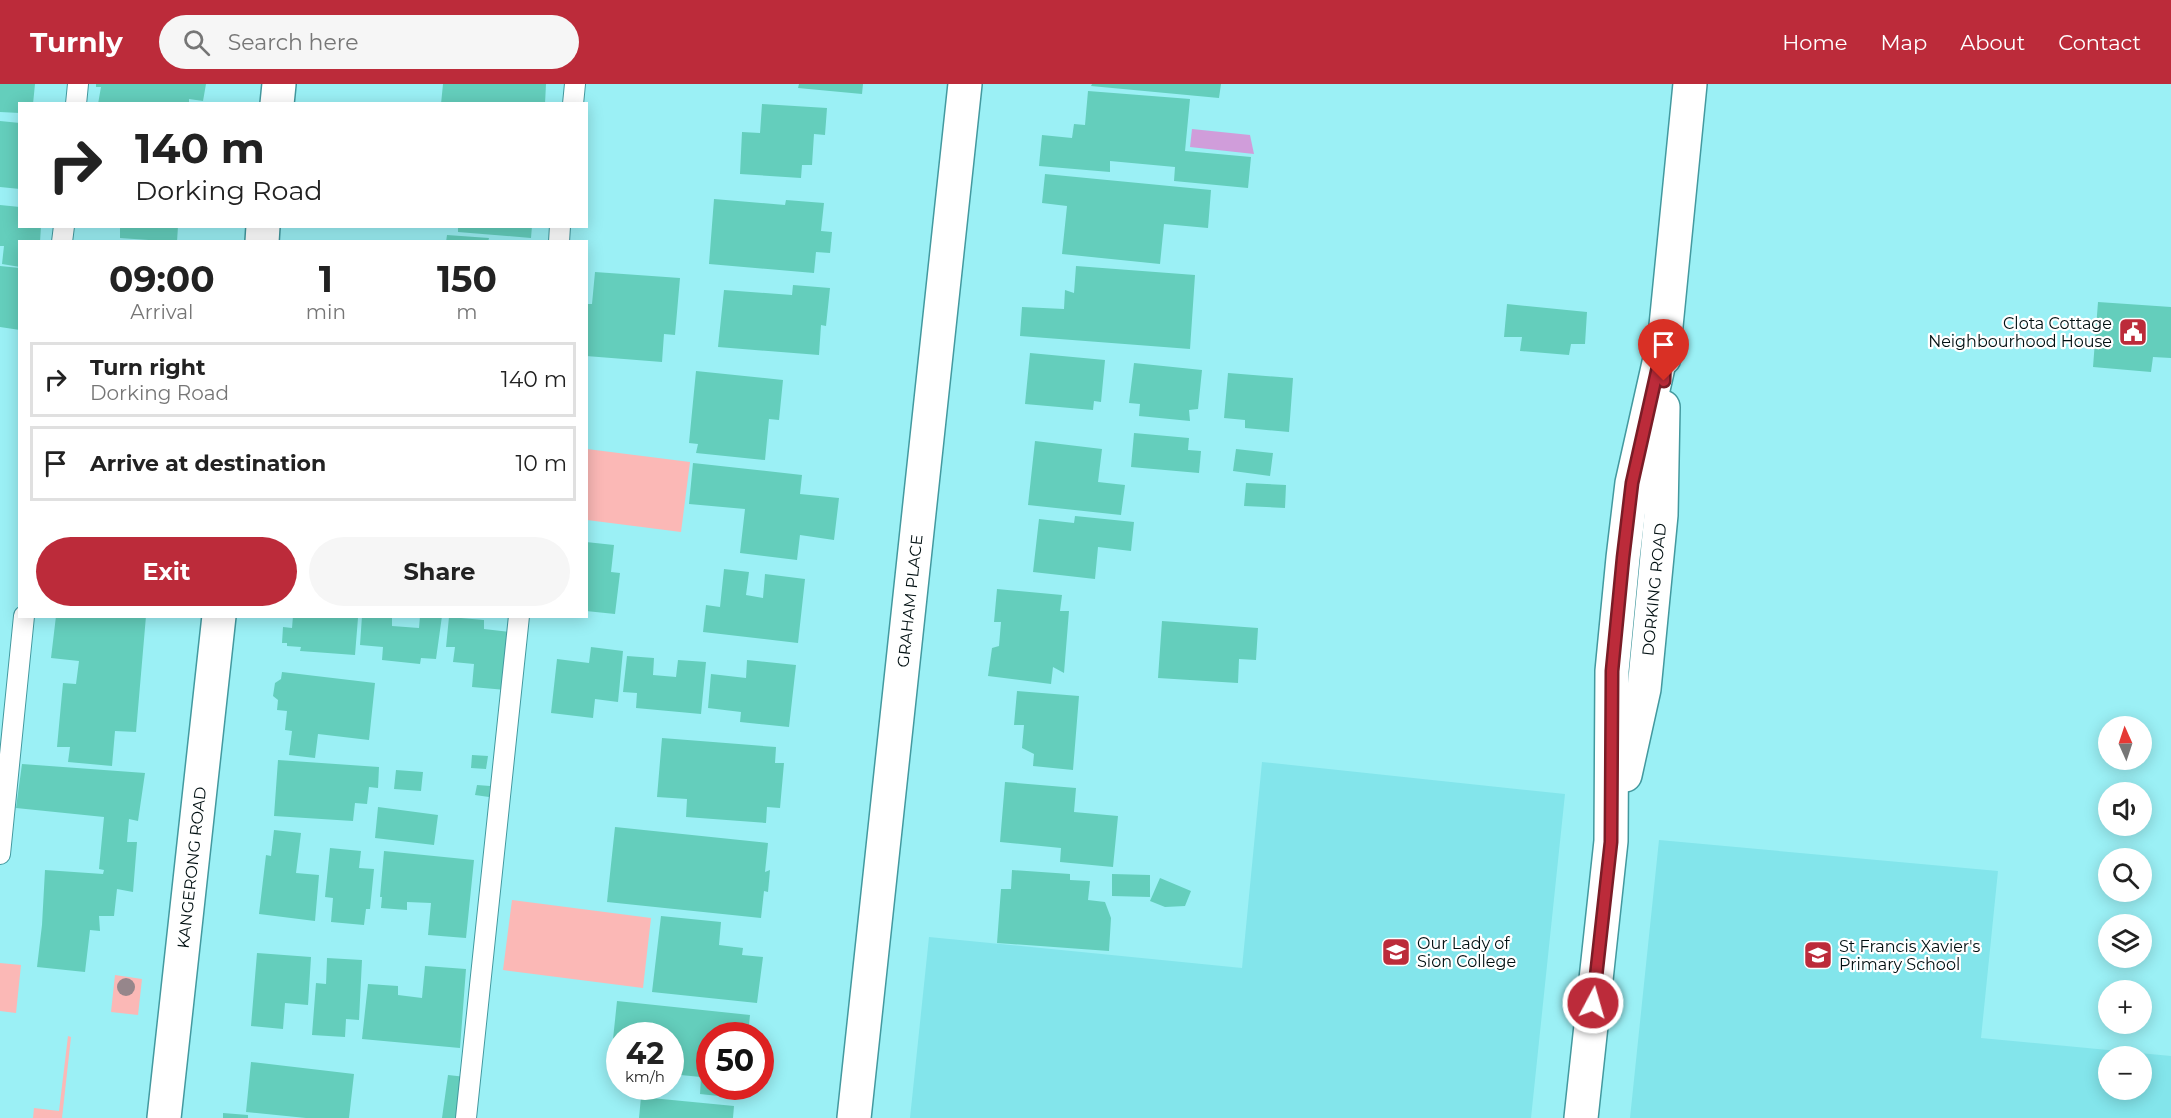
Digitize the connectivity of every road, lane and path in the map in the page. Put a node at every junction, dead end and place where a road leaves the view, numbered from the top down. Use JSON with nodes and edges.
{"nodes":[{"id":1,"x":78,"y":84,"type":"edge"},
{"id":2,"x":279,"y":84,"type":"edge"},
{"id":3,"x":575,"y":84,"type":"edge"},
{"id":4,"x":965,"y":84,"type":"edge"},
{"id":5,"x":1690,"y":84,"type":"edge"},
{"id":6,"x":76,"y":102,"type":"edge"},
{"id":7,"x":277,"y":102,"type":"edge"},
{"id":8,"x":573,"y":102,"type":"edge"},
{"id":9,"x":1665,"y":336,"type":"junction"},
{"id":10,"x":1623,"y":558,"type":"junction"},
{"id":11,"x":1656,"y":561,"type":"junction"},
{"id":12,"x":24,"y":618,"type":"edge"},
{"id":13,"x":219,"y":618,"type":"edge"},
{"id":14,"x":519,"y":618,"type":"edge"},
{"id":15,"x":1611,"y":842,"type":"junction"},
{"id":16,"x":0,"y":854,"type":"edge"},
{"id":17,"x":164,"y":1118,"type":"edge"},
{"id":18,"x":466,"y":1118,"type":"edge"},
{"id":19,"x":854,"y":1118,"type":"edge"},
{"id":20,"x":1581,"y":1118,"type":"edge"}],
"edges":[{"from":1,"to":6,"type":"lane"},
{"from":2,"to":7,"type":"main road"},
{"from":3,"to":8,"type":"lane"},
{"from":4,"to":19,"type":"main road","name":"GRAHAM PLACE"},
{"from":5,"to":9,"type":"main road","name":"DORKING ROAD"},
{"from":9,"to":10,"type":"main road","name":"DORKING ROAD"},
{"from":9,"to":11,"type":"main road","name":"DORKING ROAD"},
{"from":10,"to":11,"type":"main road"},
{"from":10,"to":15,"type":"main road","name":"DORKING ROAD"},
{"from":11,"to":15,"type":"main road","name":"DORKING ROAD"},
{"from":12,"to":16,"type":"lane"},
{"from":13,"to":17,"type":"main road","name":"KANGERONG ROAD"},
{"from":14,"to":18,"type":"lane"},
{"from":15,"to":20,"type":"main road","name":"DORKING ROAD"}]}
